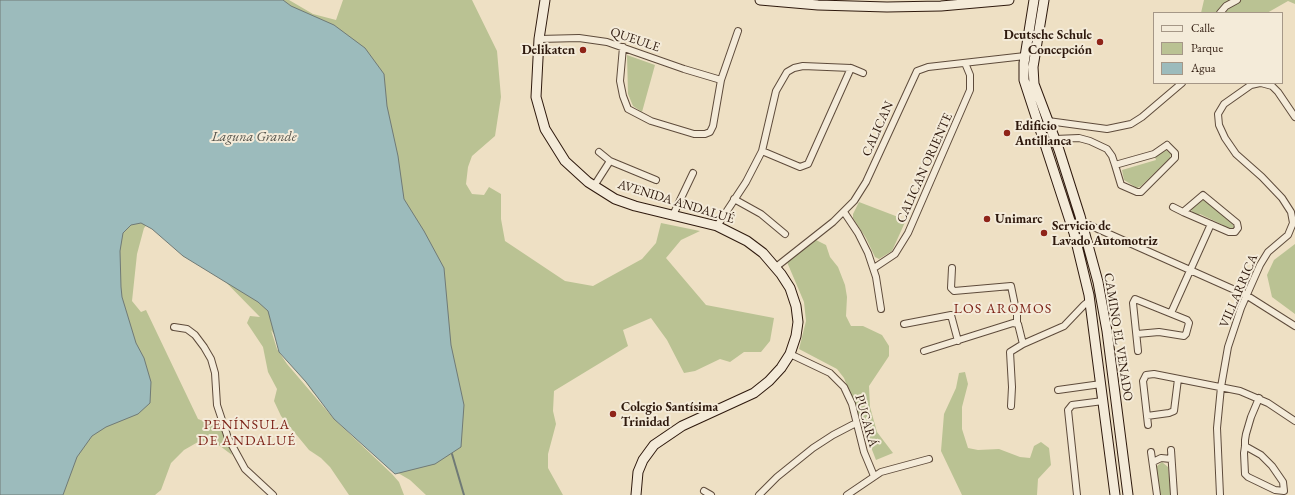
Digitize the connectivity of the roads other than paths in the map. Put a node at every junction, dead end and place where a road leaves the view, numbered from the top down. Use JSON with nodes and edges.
{"nodes":[{"id":1,"x":545,"y":0,"type":"edge"},
{"id":2,"x":760,"y":0,"type":"edge"},
{"id":3,"x":1009,"y":0,"type":"edge"},
{"id":4,"x":1034,"y":0,"type":"edge"},
{"id":5,"x":1043,"y":0,"type":"edge"},
{"id":6,"x":1237,"y":0,"type":"edge"},
{"id":7,"x":916,"y":4,"type":"edge"},
{"id":8,"x":1221,"y":12,"type":"edge"},
{"id":9,"x":738,"y":31,"type":"dead end"},
{"id":10,"x":539,"y":39,"type":"junction"},
{"id":11,"x":623,"y":46,"type":"junction"},
{"id":12,"x":1025,"y":56,"type":"junction"},
{"id":13,"x":966,"y":63,"type":"junction"},
{"id":14,"x":851,"y":68,"type":"junction"},
{"id":15,"x":863,"y":73,"type":"dead end"},
{"id":16,"x":721,"y":80,"type":"junction"},
{"id":17,"x":1181,"y":84,"type":"edge"},
{"id":18,"x":1256,"y":84,"type":"edge"},
{"id":19,"x":1264,"y":84,"type":"edge"},
{"id":20,"x":1295,"y":117,"type":"edge"},
{"id":21,"x":1048,"y":121,"type":"junction"},
{"id":22,"x":1055,"y":139,"type":"junction"},
{"id":23,"x":762,"y":151,"type":"junction"},
{"id":24,"x":599,"y":152,"type":"dead end"},
{"id":25,"x":610,"y":161,"type":"junction"},
{"id":26,"x":1115,"y":165,"type":"junction"},
{"id":27,"x":693,"y":173,"type":"dead end"},
{"id":28,"x":656,"y":180,"type":"dead end"},
{"id":29,"x":594,"y":186,"type":"junction"},
{"id":30,"x":734,"y":199,"type":"junction"},
{"id":31,"x":1173,"y":207,"type":"dead end"},
{"id":32,"x":844,"y":212,"type":"junction"},
{"id":33,"x":1183,"y":212,"type":"junction"},
{"id":34,"x":673,"y":215,"type":"junction"},
{"id":35,"x":1070,"y":222,"type":"junction"},
{"id":36,"x":1082,"y":224,"type":"junction"},
{"id":37,"x":1211,"y":224,"type":"junction"},
{"id":38,"x":717,"y":226,"type":"junction"},
{"id":39,"x":785,"y":234,"type":"dead end"},
{"id":40,"x":776,"y":267,"type":"junction"},
{"id":41,"x":874,"y":268,"type":"junction"},
{"id":42,"x":952,"y":268,"type":"dead end"},
{"id":43,"x":1190,"y":270,"type":"junction"},
{"id":44,"x":1246,"y":295,"type":"junction"},
{"id":45,"x":1090,"y":300,"type":"junction"},
{"id":46,"x":881,"y":309,"type":"dead end"},
{"id":47,"x":1170,"y":313,"type":"junction"},
{"id":48,"x":904,"y":324,"type":"dead end"},
{"id":49,"x":1017,"y":324,"type":"junction"},
{"id":50,"x":1295,"y":326,"type":"edge"},
{"id":51,"x":174,"y":327,"type":"dead end"},
{"id":52,"x":1137,"y":334,"type":"junction"},
{"id":53,"x":958,"y":341,"type":"junction"},
{"id":54,"x":1023,"y":344,"type":"junction"},
{"id":55,"x":924,"y":351,"type":"dead end"},
{"id":56,"x":1138,"y":351,"type":"dead end"},
{"id":57,"x":790,"y":354,"type":"junction"},
{"id":58,"x":1178,"y":379,"type":"junction"},
{"id":59,"x":1101,"y":384,"type":"junction"},
{"id":60,"x":1221,"y":387,"type":"junction"},
{"id":61,"x":1058,"y":390,"type":"dead end"},
{"id":62,"x":1259,"y":398,"type":"junction"},
{"id":63,"x":1103,"y":401,"type":"junction"},
{"id":64,"x":1011,"y":406,"type":"dead end"},
{"id":65,"x":1147,"y":416,"type":"junction"},
{"id":66,"x":1295,"y":421,"type":"edge"},
{"id":67,"x":856,"y":423,"type":"junction"},
{"id":68,"x":1148,"y":425,"type":"dead end"},
{"id":69,"x":1245,"y":446,"type":"junction"},
{"id":70,"x":1171,"y":450,"type":"dead end"},
{"id":71,"x":1151,"y":452,"type":"dead end"},
{"id":72,"x":929,"y":459,"type":"dead end"},
{"id":73,"x":1171,"y":459,"type":"junction"},
{"id":74,"x":1153,"y":462,"type":"junction"},
{"id":75,"x":874,"y":476,"type":"junction"},
{"id":76,"x":704,"y":492,"type":"dead end"},
{"id":77,"x":273,"y":495,"type":"edge"},
{"id":78,"x":636,"y":495,"type":"edge"},
{"id":79,"x":711,"y":495,"type":"edge"},
{"id":80,"x":759,"y":495,"type":"edge"},
{"id":81,"x":847,"y":495,"type":"edge"},
{"id":82,"x":1077,"y":495,"type":"edge"},
{"id":83,"x":1115,"y":495,"type":"edge"},
{"id":84,"x":1127,"y":495,"type":"edge"},
{"id":85,"x":1157,"y":495,"type":"edge"},
{"id":86,"x":1174,"y":495,"type":"edge"},
{"id":87,"x":1218,"y":495,"type":"edge"}],
"edges":[{"from":1,"to":10,"type":"street","name":"AVENIDA ANDALUÉ"},
{"from":2,"to":7,"type":"street"},
{"from":3,"to":7,"type":"street"},
{"from":4,"to":12,"type":"street","name":"CAMINO EL VENADO"},
{"from":5,"to":21,"type":"street","name":"CAMINO EL VENADO"},
{"from":6,"to":8,"type":"street"},
{"from":9,"to":16,"type":"street"},
{"from":10,"to":11,"type":"street","name":"QUEULE"},
{"from":10,"to":29,"type":"street","name":"AVENIDA ANDALUÉ"},
{"from":11,"to":16,"type":"street","name":"QUEULE"},
{"from":11,"to":16,"type":"street"},
{"from":12,"to":13,"type":"street","name":"CALICAN"},
{"from":12,"to":35,"type":"street","name":"CAMINO EL VENADO"},
{"from":13,"to":32,"type":"street","name":"CALICAN"},
{"from":13,"to":41,"type":"street","name":"CALICAN ORIENTE"},
{"from":14,"to":15,"type":"street"},
{"from":14,"to":23,"type":"street"},
{"from":14,"to":23,"type":"street"},
{"from":17,"to":21,"type":"street"},
{"from":18,"to":44,"type":"street","name":"VILLARRICA"},
{"from":19,"to":20,"type":"street","name":"VILLARRICA"},
{"from":21,"to":22,"type":"street","name":"CAMINO EL VENADO"},
{"from":22,"to":26,"type":"street"},
{"from":22,"to":36,"type":"street","name":"CAMINO EL VENADO"},
{"from":23,"to":30,"type":"street"},
{"from":24,"to":25,"type":"street"},
{"from":25,"to":28,"type":"street"},
{"from":25,"to":29,"type":"street"},
{"from":26,"to":26,"type":"street"},
{"from":27,"to":34,"type":"street"},
{"from":29,"to":34,"type":"street","name":"AVENIDA ANDALUÉ"},
{"from":30,"to":38,"type":"street"},
{"from":30,"to":39,"type":"street"},
{"from":31,"to":33,"type":"street"},
{"from":32,"to":40,"type":"street","name":"CALICAN"},
{"from":32,"to":41,"type":"street"},
{"from":33,"to":37,"type":"street"},
{"from":33,"to":37,"type":"street"},
{"from":34,"to":38,"type":"street","name":"AVENIDA ANDALUÉ"},
{"from":35,"to":36,"type":"street"},
{"from":35,"to":45,"type":"street","name":"CAMINO EL VENADO"},
{"from":36,"to":43,"type":"street"},
{"from":36,"to":84,"type":"street","name":"CAMINO EL VENADO"},
{"from":37,"to":43,"type":"street"},
{"from":38,"to":40,"type":"street","name":"AVENIDA ANDALUÉ"},
{"from":40,"to":57,"type":"street","name":"AVENIDA ANDALUÉ"},
{"from":41,"to":46,"type":"street"},
{"from":42,"to":49,"type":"street"},
{"from":43,"to":44,"type":"street"},
{"from":43,"to":47,"type":"street"},
{"from":44,"to":50,"type":"street"},
{"from":44,"to":60,"type":"street","name":"VILLARRICA"},
{"from":45,"to":54,"type":"street"},
{"from":45,"to":59,"type":"street","name":"CAMINO EL VENADO"},
{"from":47,"to":52,"type":"street"},
{"from":47,"to":52,"type":"street"},
{"from":48,"to":53,"type":"street"},
{"from":49,"to":53,"type":"street"},
{"from":49,"to":54,"type":"street"},
{"from":51,"to":77,"type":"street"},
{"from":52,"to":56,"type":"street"},
{"from":53,"to":55,"type":"street"},
{"from":54,"to":64,"type":"street"},
{"from":57,"to":67,"type":"street","name":"PUCARÁ"},
{"from":57,"to":78,"type":"street","name":"AVENIDA ANDALUÉ"},
{"from":58,"to":60,"type":"street"},
{"from":58,"to":65,"type":"street"},
{"from":58,"to":65,"type":"street"},
{"from":59,"to":61,"type":"street"},
{"from":59,"to":63,"type":"street","name":"CAMINO EL VENADO"},
{"from":60,"to":62,"type":"street"},
{"from":60,"to":87,"type":"street","name":"VILLARRICA"},
{"from":62,"to":66,"type":"street"},
{"from":62,"to":69,"type":"street"},
{"from":63,"to":82,"type":"street"},
{"from":63,"to":83,"type":"street","name":"CAMINO EL VENADO"},
{"from":65,"to":68,"type":"street"},
{"from":67,"to":75,"type":"street","name":"PUCARÁ"},
{"from":67,"to":80,"type":"street"},
{"from":69,"to":69,"type":"street"},
{"from":70,"to":73,"type":"street"},
{"from":71,"to":74,"type":"street"},
{"from":72,"to":75,"type":"street"},
{"from":73,"to":74,"type":"street"},
{"from":73,"to":86,"type":"street"},
{"from":74,"to":85,"type":"street"},
{"from":75,"to":81,"type":"street"},
{"from":76,"to":79,"type":"street"}]}
